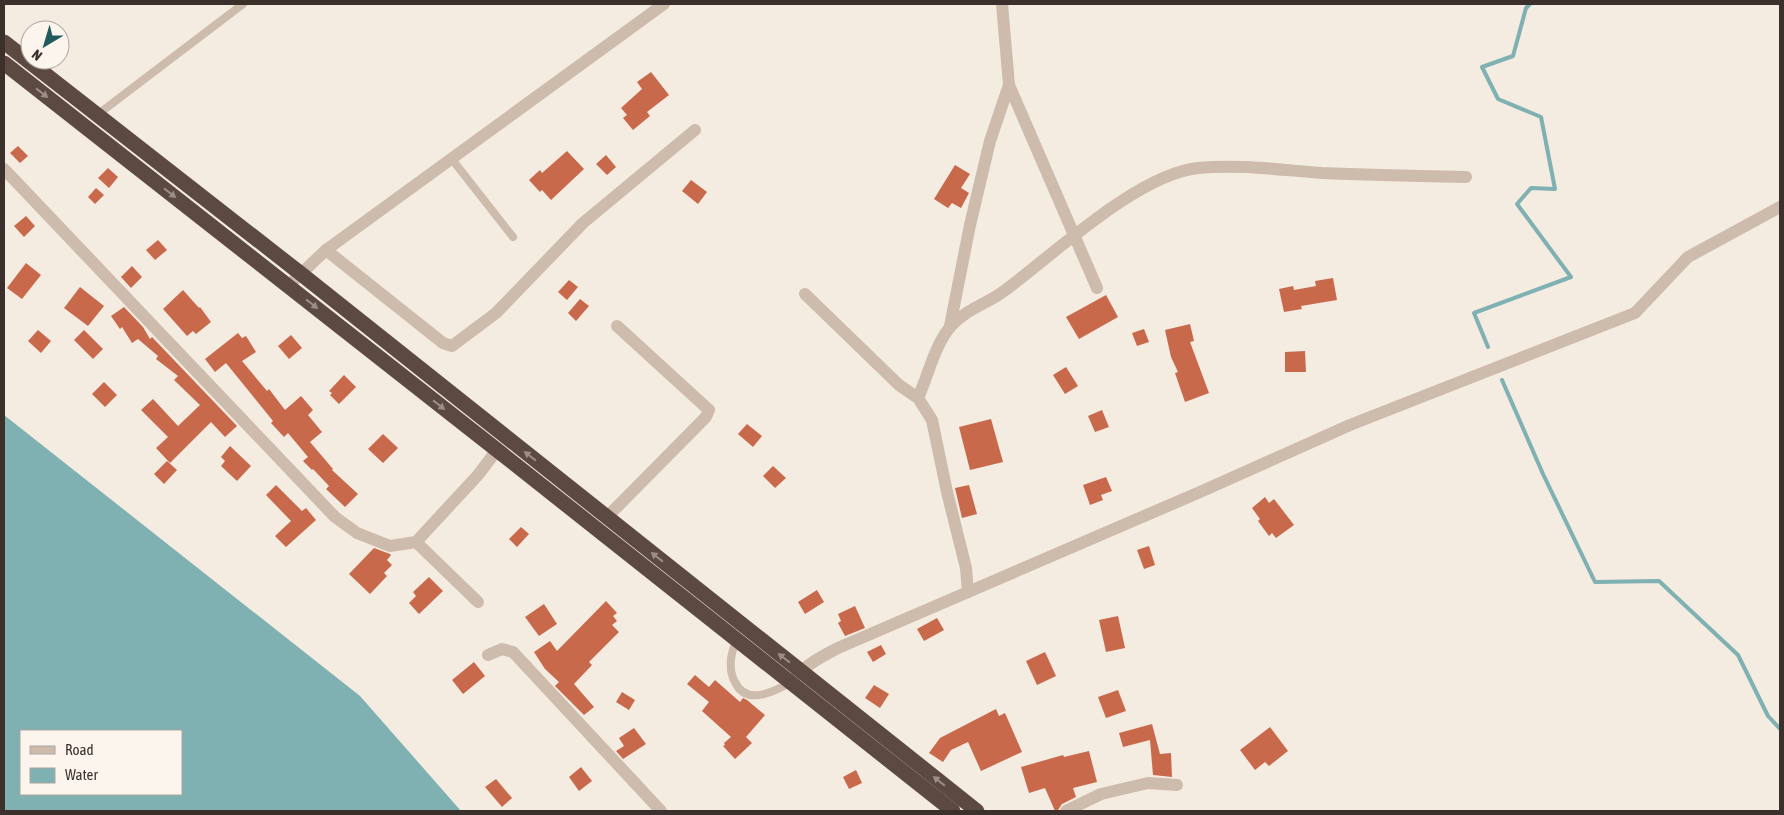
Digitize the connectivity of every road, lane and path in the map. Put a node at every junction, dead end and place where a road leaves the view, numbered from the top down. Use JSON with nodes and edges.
{"nodes":[{"id":1,"x":243,"y":4,"type":"edge"},
{"id":2,"x":664,"y":4,"type":"edge"},
{"id":3,"x":1002,"y":4,"type":"edge"},
{"id":4,"x":4,"y":42,"type":"edge"},
{"id":5,"x":4,"y":63,"type":"edge"},
{"id":6,"x":1009,"y":85,"type":"junction"},
{"id":7,"x":97,"y":115,"type":"junction"},
{"id":8,"x":695,"y":130,"type":"dead end"},
{"id":9,"x":451,"y":158,"type":"junction"},
{"id":10,"x":4,"y":168,"type":"edge"},
{"id":11,"x":1466,"y":178,"type":"dead end"},
{"id":12,"x":1780,"y":207,"type":"edge"},
{"id":13,"x":1074,"y":236,"type":"junction"},
{"id":14,"x":513,"y":238,"type":"dead end"},
{"id":15,"x":326,"y":250,"type":"junction"},
{"id":16,"x":300,"y":273,"type":"junction"},
{"id":17,"x":288,"y":286,"type":"junction"},
{"id":18,"x":1097,"y":288,"type":"dead end"},
{"id":19,"x":804,"y":294,"type":"dead end"},
{"id":20,"x":617,"y":326,"type":"dead end"},
{"id":21,"x":950,"y":326,"type":"junction"},
{"id":22,"x":918,"y":398,"type":"junction"},
{"id":23,"x":497,"y":450,"type":"junction"},
{"id":24,"x":607,"y":517,"type":"junction"},
{"id":25,"x":416,"y":542,"type":"junction"},
{"id":26,"x":968,"y":592,"type":"junction"},
{"id":27,"x":478,"y":602,"type":"dead end"},
{"id":28,"x":736,"y":640,"type":"junction"},
{"id":29,"x":488,"y":656,"type":"dead end"},
{"id":30,"x":800,"y":671,"type":"junction"},
{"id":31,"x":790,"y":683,"type":"junction"},
{"id":32,"x":1177,"y":785,"type":"dead end"},
{"id":33,"x":661,"y":811,"type":"edge"},
{"id":34,"x":953,"y":811,"type":"edge"},
{"id":35,"x":977,"y":811,"type":"edge"},
{"id":36,"x":1066,"y":811,"type":"edge"}],
"edges":[{"from":1,"to":7,"type":"lane"},
{"from":2,"to":9,"type":"street"},
{"from":3,"to":6,"type":"street"},
{"from":4,"to":7,"type":"highway"},
{"from":5,"to":17,"type":"highway","one_way":true},
{"from":6,"to":13,"type":"street"},
{"from":6,"to":21,"type":"street"},
{"from":7,"to":16,"type":"highway"},
{"from":8,"to":15,"type":"street"},
{"from":9,"to":14,"type":"lane"},
{"from":9,"to":15,"type":"street"},
{"from":10,"to":25,"type":"street"},
{"from":11,"to":13,"type":"street"},
{"from":12,"to":26,"type":"street"},
{"from":13,"to":18,"type":"street"},
{"from":13,"to":21,"type":"street"},
{"from":15,"to":16,"type":"street"},
{"from":16,"to":17,"type":"street"},
{"from":24,"to":16,"type":"highway","one_way":true},
{"from":17,"to":23,"type":"highway","one_way":true},
{"from":19,"to":22,"type":"street"},
{"from":20,"to":24,"type":"street"},
{"from":21,"to":22,"type":"street"},
{"from":22,"to":26,"type":"street"},
{"from":23,"to":25,"type":"street"},
{"from":23,"to":28,"type":"highway"},
{"from":30,"to":24,"type":"highway","one_way":true},
{"from":25,"to":27,"type":"street"},
{"from":26,"to":30,"type":"street"},
{"from":28,"to":31,"type":"highway"},
{"from":28,"to":31,"type":"lane"},
{"from":29,"to":33,"type":"street"},
{"from":30,"to":31,"type":"street"},
{"from":35,"to":30,"type":"highway","one_way":true},
{"from":31,"to":34,"type":"highway"},
{"from":32,"to":36,"type":"street"}]}
